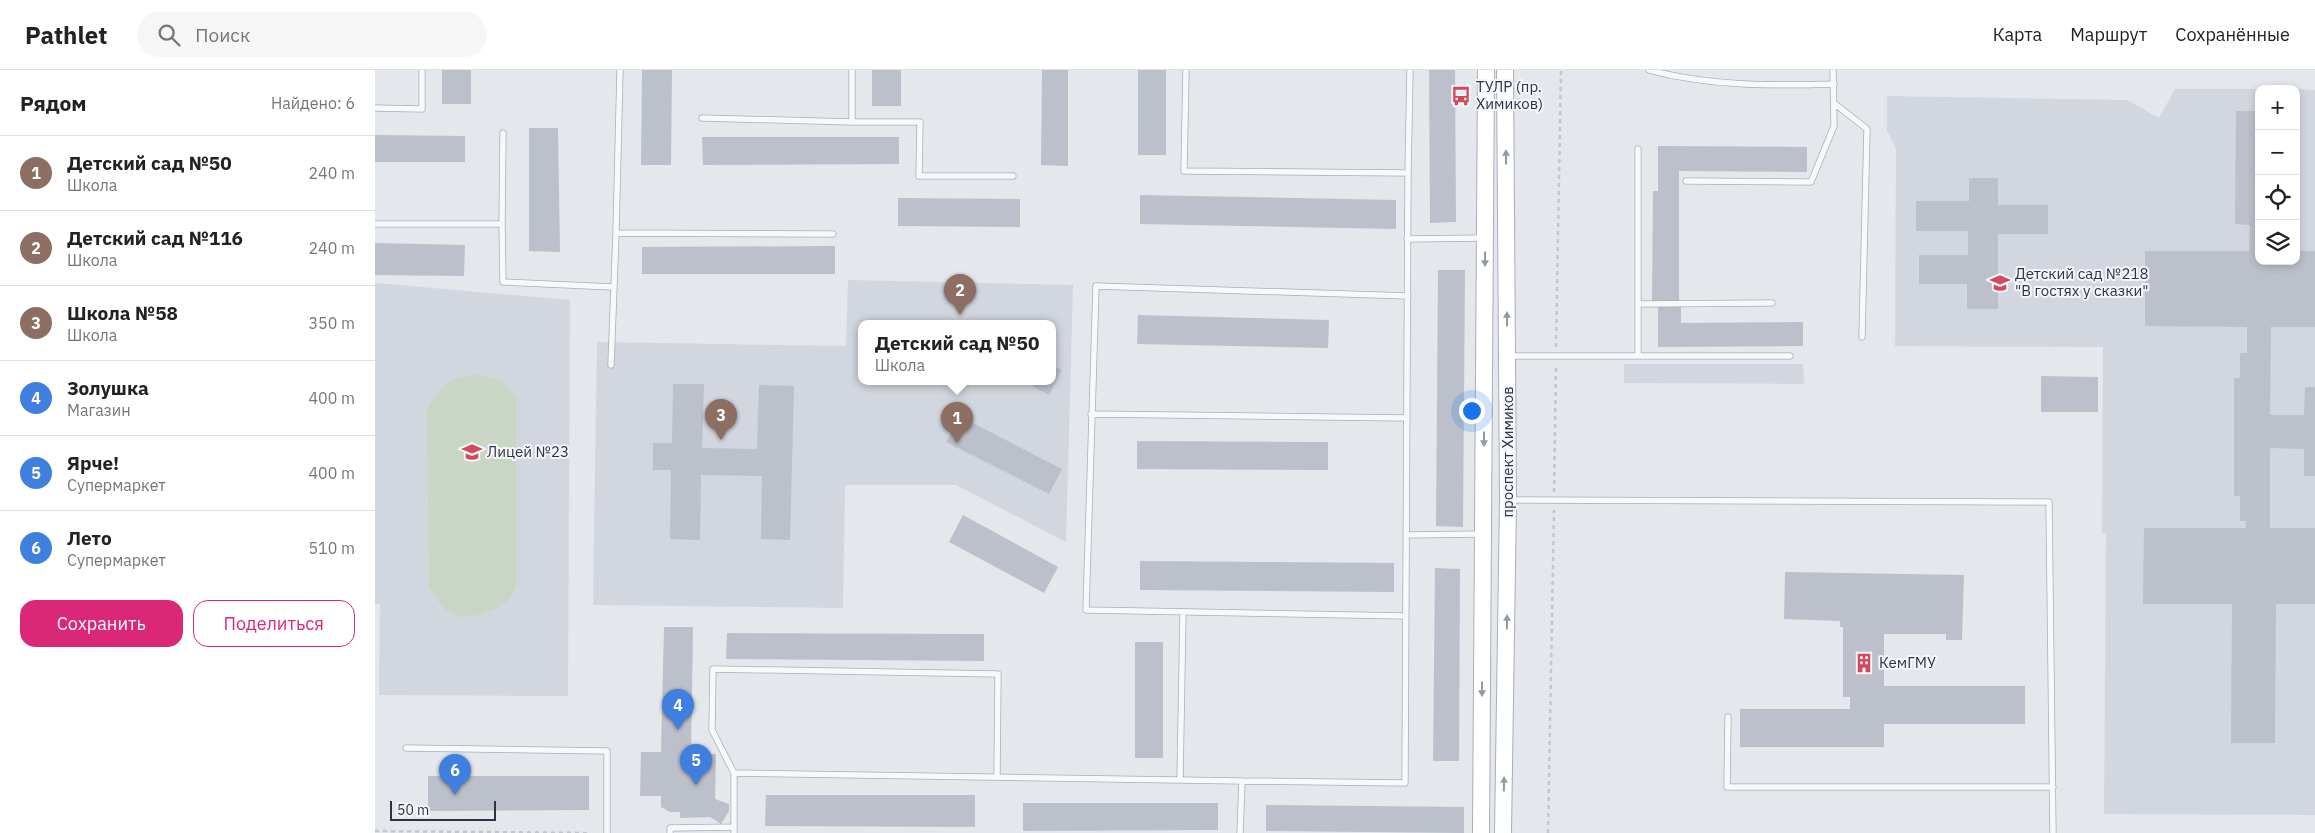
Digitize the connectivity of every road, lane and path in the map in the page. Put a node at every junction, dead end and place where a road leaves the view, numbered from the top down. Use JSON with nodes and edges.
{"nodes":[{"id":1,"x":422,"y":70,"type":"edge"},
{"id":2,"x":620,"y":70,"type":"edge"},
{"id":3,"x":852,"y":70,"type":"edge"},
{"id":4,"x":1186,"y":70,"type":"edge"},
{"id":5,"x":1410,"y":70,"type":"edge"},
{"id":6,"x":1487,"y":70,"type":"edge"},
{"id":7,"x":1505,"y":70,"type":"edge"},
{"id":8,"x":1561,"y":70,"type":"edge"},
{"id":9,"x":1649,"y":70,"type":"edge"},
{"id":10,"x":1833,"y":70,"type":"edge"},
{"id":11,"x":1834,"y":84,"type":"junction"},
{"id":12,"x":1835,"y":104,"type":"junction"},
{"id":13,"x":375,"y":108,"type":"edge"},
{"id":14,"x":702,"y":118,"type":"dead end"},
{"id":15,"x":852,"y":122,"type":"junction"},
{"id":16,"x":503,"y":133,"type":"dead end"},
{"id":17,"x":1638,"y":149,"type":"dead end"},
{"id":18,"x":1408,"y":173,"type":"junction"},
{"id":19,"x":1013,"y":176,"type":"dead end"},
{"id":20,"x":1686,"y":181,"type":"dead end"},
{"id":21,"x":375,"y":224,"type":"edge"},
{"id":22,"x":502,"y":224,"type":"junction"},
{"id":23,"x":616,"y":232,"type":"junction"},
{"id":24,"x":833,"y":234,"type":"dead end"},
{"id":25,"x":1485,"y":238,"type":"junction"},
{"id":26,"x":1407,"y":239,"type":"junction"},
{"id":27,"x":613,"y":287,"type":"junction"},
{"id":28,"x":1408,"y":296,"type":"junction"},
{"id":29,"x":1772,"y":303,"type":"dead end"},
{"id":30,"x":1638,"y":304,"type":"junction"},
{"id":31,"x":1862,"y":336,"type":"dead end"},
{"id":32,"x":1507,"y":356,"type":"junction"},
{"id":33,"x":1556,"y":356,"type":"junction"},
{"id":34,"x":1638,"y":356,"type":"junction"},
{"id":35,"x":1790,"y":356,"type":"dead end"},
{"id":36,"x":611,"y":365,"type":"dead end"},
{"id":37,"x":1091,"y":414,"type":"junction"},
{"id":38,"x":1407,"y":418,"type":"junction"},
{"id":39,"x":1508,"y":500,"type":"junction"},
{"id":40,"x":1554,"y":500,"type":"junction"},
{"id":41,"x":1483,"y":534,"type":"junction"},
{"id":42,"x":1405,"y":535,"type":"junction"},
{"id":43,"x":1183,"y":612,"type":"junction"},
{"id":44,"x":1406,"y":616,"type":"junction"},
{"id":45,"x":1728,"y":717,"type":"dead end"},
{"id":46,"x":406,"y":748,"type":"dead end"},
{"id":47,"x":734,"y":773,"type":"junction"},
{"id":48,"x":997,"y":777,"type":"junction"},
{"id":49,"x":1180,"y":780,"type":"junction"},
{"id":50,"x":1242,"y":781,"type":"junction"},
{"id":51,"x":2053,"y":787,"type":"junction"},
{"id":52,"x":734,"y":830,"type":"edge"},
{"id":53,"x":375,"y":831,"type":"edge"},
{"id":54,"x":590,"y":833,"type":"edge"},
{"id":55,"x":607,"y":833,"type":"edge"},
{"id":56,"x":670,"y":833,"type":"edge"},
{"id":57,"x":1240,"y":833,"type":"edge"},
{"id":58,"x":1481,"y":833,"type":"edge"},
{"id":59,"x":1503,"y":833,"type":"edge"},
{"id":60,"x":1548,"y":833,"type":"edge"},
{"id":61,"x":2053,"y":833,"type":"edge"}],
"edges":[{"from":1,"to":13,"type":"lane"},
{"from":2,"to":23,"type":"lane"},
{"from":3,"to":15,"type":"lane"},
{"from":4,"to":18,"type":"lane"},
{"from":5,"to":18,"type":"lane"},
{"from":6,"to":25,"type":"main road","name":"проспект Химиков"},
{"from":32,"to":7,"type":"main road","name":"проспект Химиков","one_way":true},
{"from":8,"to":33,"type":"path"},
{"from":9,"to":11,"type":"lane"},
{"from":10,"to":11,"type":"lane"},
{"from":11,"to":12,"type":"lane"},
{"from":12,"to":20,"type":"lane"},
{"from":12,"to":31,"type":"lane"},
{"from":14,"to":15,"type":"lane"},
{"from":15,"to":19,"type":"lane"},
{"from":16,"to":22,"type":"lane"},
{"from":17,"to":30,"type":"lane"},
{"from":18,"to":26,"type":"lane"},
{"from":21,"to":22,"type":"lane"},
{"from":22,"to":27,"type":"lane"},
{"from":23,"to":24,"type":"lane"},
{"from":23,"to":27,"type":"lane"},
{"from":25,"to":26,"type":"lane"},
{"from":25,"to":41,"type":"main road","name":"проспект Химиков","one_way":true},
{"from":26,"to":28,"type":"lane"},
{"from":27,"to":36,"type":"lane"},
{"from":28,"to":37,"type":"lane"},
{"from":28,"to":38,"type":"lane"},
{"from":29,"to":30,"type":"lane"},
{"from":30,"to":34,"type":"lane"},
{"from":32,"to":33,"type":"lane"},
{"from":32,"to":39,"type":"main road","name":"проспект Химиков"},
{"from":33,"to":34,"type":"lane"},
{"from":33,"to":40,"type":"path"},
{"from":34,"to":35,"type":"lane"},
{"from":37,"to":38,"type":"lane"},
{"from":37,"to":43,"type":"lane"},
{"from":38,"to":42,"type":"lane"},
{"from":39,"to":40,"type":"lane"},
{"from":59,"to":39,"type":"main road","name":"проспект Химиков","one_way":true},
{"from":40,"to":51,"type":"lane"},
{"from":40,"to":60,"type":"path"},
{"from":41,"to":42,"type":"lane"},
{"from":41,"to":58,"type":"main road","name":"проспект Химиков","one_way":true},
{"from":42,"to":44,"type":"lane"},
{"from":43,"to":44,"type":"lane"},
{"from":43,"to":49,"type":"lane"},
{"from":44,"to":50,"type":"lane"},
{"from":45,"to":51,"type":"lane"},
{"from":46,"to":55,"type":"lane"},
{"from":47,"to":48,"type":"lane"},
{"from":47,"to":48,"type":"lane"},
{"from":47,"to":52,"type":"lane"},
{"from":48,"to":49,"type":"lane"},
{"from":49,"to":50,"type":"lane"},
{"from":50,"to":57,"type":"lane"},
{"from":51,"to":61,"type":"lane"},
{"from":52,"to":56,"type":"lane"},
{"from":53,"to":54,"type":"path"}]}
